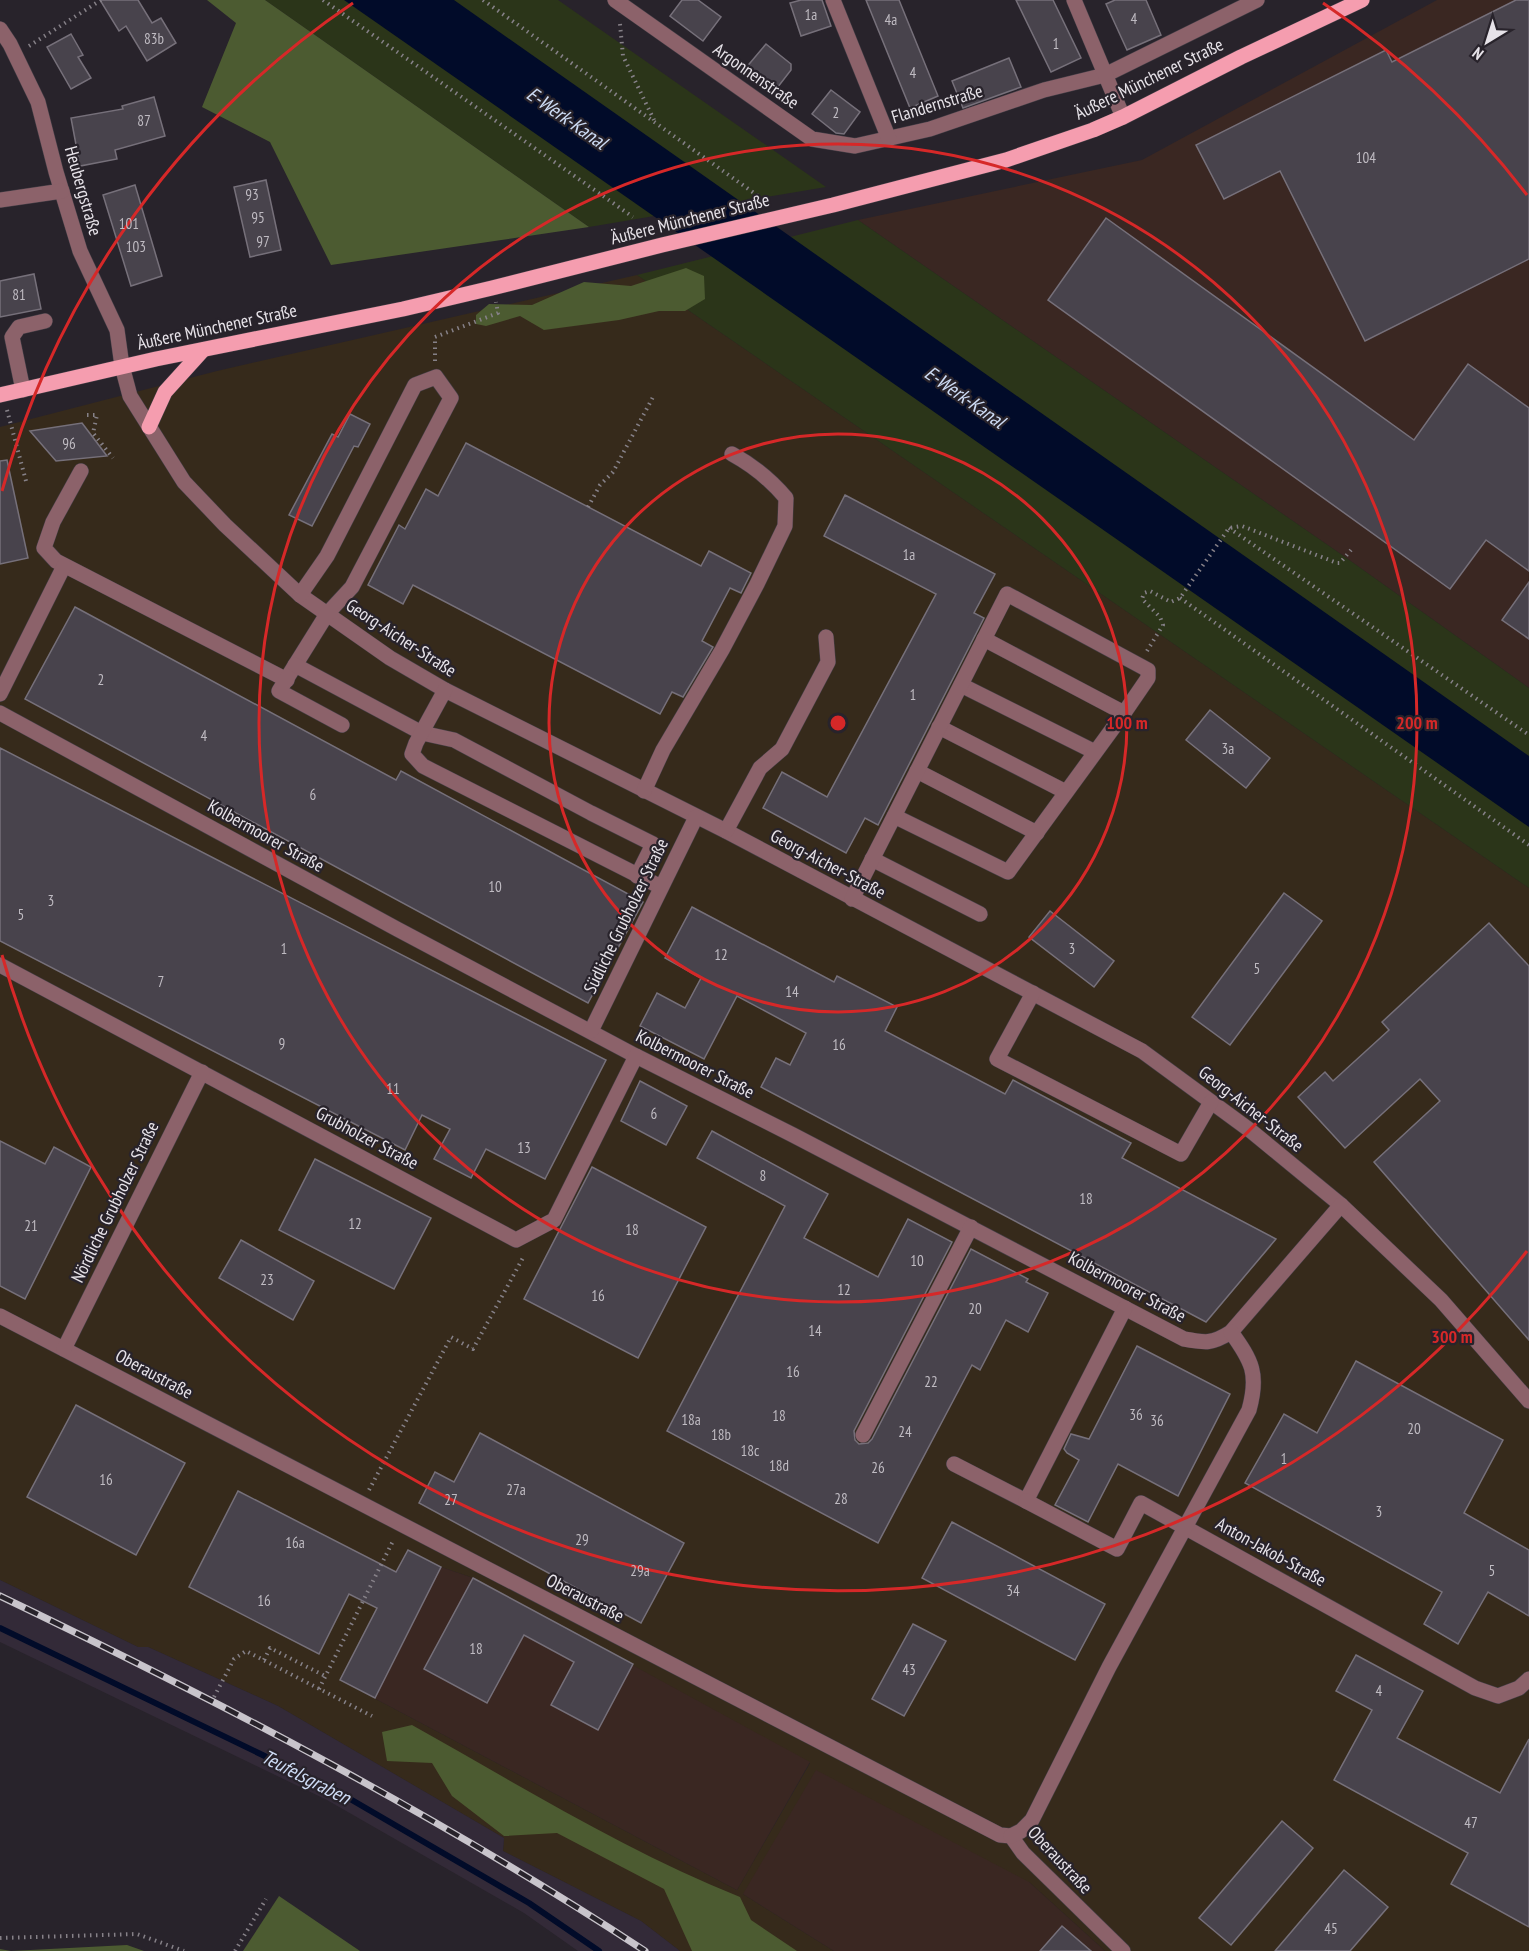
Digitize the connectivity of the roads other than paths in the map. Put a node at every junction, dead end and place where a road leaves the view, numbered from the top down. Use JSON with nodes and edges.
{"nodes":[{"id":1,"x":833,"y":0,"type":"edge"},
{"id":2,"x":1074,"y":0,"type":"edge"},
{"id":3,"x":1257,"y":0,"type":"edge"},
{"id":4,"x":1362,"y":0,"type":"edge"},
{"id":5,"x":616,"y":2,"type":"edge"},
{"id":6,"x":0,"y":29,"type":"edge"},
{"id":7,"x":1105,"y":75,"type":"junction"},
{"id":8,"x":1123,"y":117,"type":"junction"},
{"id":9,"x":889,"y":139,"type":"junction"},
{"id":10,"x":62,"y":191,"type":"junction"},
{"id":11,"x":0,"y":200,"type":"edge"},
{"id":12,"x":45,"y":321,"type":"dead end"},
{"id":13,"x":202,"y":350,"type":"junction"},
{"id":14,"x":122,"y":366,"type":"junction"},
{"id":15,"x":23,"y":390,"type":"junction"},
{"id":16,"x":1,"y":395,"type":"edge"},
{"id":17,"x":150,"y":427,"type":"junction"},
{"id":18,"x":732,"y":454,"type":"dead end"},
{"id":19,"x":81,"y":471,"type":"dead end"},
{"id":20,"x":64,"y":566,"type":"junction"},
{"id":21,"x":300,"y":595,"type":"junction"},
{"id":22,"x":327,"y":614,"type":"junction"},
{"id":23,"x":826,"y":637,"type":"dead end"},
{"id":24,"x":984,"y":639,"type":"junction"},
{"id":25,"x":295,"y":665,"type":"junction"},
{"id":26,"x":287,"y":680,"type":"junction"},
{"id":27,"x":961,"y":685,"type":"junction"},
{"id":28,"x":445,"y":690,"type":"junction"},
{"id":29,"x":0,"y":694,"type":"edge"},
{"id":30,"x":0,"y":713,"type":"edge"},
{"id":31,"x":1124,"y":713,"type":"junction"},
{"id":32,"x":342,"y":724,"type":"dead end"},
{"id":33,"x":939,"y":727,"type":"junction"},
{"id":34,"x":422,"y":733,"type":"junction"},
{"id":35,"x":1095,"y":752,"type":"junction"},
{"id":36,"x":917,"y":771,"type":"junction"},
{"id":37,"x":644,"y":791,"type":"junction"},
{"id":38,"x":1066,"y":792,"type":"junction"},
{"id":39,"x":894,"y":816,"type":"junction"},
{"id":40,"x":696,"y":817,"type":"junction"},
{"id":41,"x":726,"y":831,"type":"junction"},
{"id":42,"x":1037,"y":833,"type":"junction"},
{"id":43,"x":872,"y":859,"type":"junction"},
{"id":44,"x":637,"y":876,"type":"junction"},
{"id":45,"x":661,"y":887,"type":"junction"},
{"id":46,"x":852,"y":899,"type":"junction"},
{"id":47,"x":980,"y":914,"type":"dead end"},
{"id":48,"x":0,"y":965,"type":"edge"},
{"id":49,"x":1034,"y":993,"type":"junction"},
{"id":50,"x":591,"y":1031,"type":"junction"},
{"id":51,"x":636,"y":1056,"type":"junction"},
{"id":52,"x":202,"y":1072,"type":"junction"},
{"id":53,"x":1211,"y":1102,"type":"junction"},
{"id":54,"x":1341,"y":1205,"type":"junction"},
{"id":55,"x":971,"y":1227,"type":"junction"},
{"id":56,"x":1125,"y":1308,"type":"junction"},
{"id":57,"x":0,"y":1316,"type":"edge"},
{"id":58,"x":1231,"y":1332,"type":"junction"},
{"id":59,"x":64,"y":1349,"type":"junction"},
{"id":60,"x":1529,"y":1401,"type":"edge"},
{"id":61,"x":863,"y":1435,"type":"dead end"},
{"id":62,"x":954,"y":1464,"type":"dead end"},
{"id":63,"x":1026,"y":1501,"type":"junction"},
{"id":64,"x":1185,"y":1527,"type":"junction"},
{"id":65,"x":1529,"y":1679,"type":"edge"},
{"id":66,"x":1011,"y":1836,"type":"junction"},
{"id":67,"x":1122,"y":1951,"type":"edge"}],
"edges":[{"from":1,"to":9,"type":"street","name":"Flandernstraße"},
{"from":2,"to":7,"type":"street"},
{"from":3,"to":7,"type":"street","name":"Flandernstraße"},
{"from":4,"to":8,"type":"main road","name":"Äußere Münchener Straße"},
{"from":5,"to":9,"type":"street","name":"Argonnenstraße"},
{"from":6,"to":10,"type":"street","name":"Heubergstraße"},
{"from":7,"to":8,"type":"street"},
{"from":7,"to":9,"type":"street","name":"Flandernstraße"},
{"from":8,"to":13,"type":"main road","name":"Äußere Münchener Straße"},
{"from":10,"to":11,"type":"street"},
{"from":10,"to":14,"type":"street","name":"Heubergstraße"},
{"from":12,"to":15,"type":"street"},
{"from":13,"to":14,"type":"main road","name":"Äußere Münchener Straße"},
{"from":13,"to":17,"type":"main road"},
{"from":14,"to":15,"type":"main road","name":"Äußere Münchener Straße"},
{"from":14,"to":17,"type":"street","name":"Georg-Aicher-Straße"},
{"from":15,"to":16,"type":"main road","name":"Äußere Münchener Straße"},
{"from":17,"to":21,"type":"street","name":"Georg-Aicher-Straße"},
{"from":18,"to":37,"type":"street"},
{"from":19,"to":20,"type":"street"},
{"from":20,"to":26,"type":"street"},
{"from":20,"to":29,"type":"street"},
{"from":21,"to":22,"type":"street","name":"Georg-Aicher-Straße"},
{"from":21,"to":22,"type":"street"},
{"from":22,"to":25,"type":"street"},
{"from":22,"to":28,"type":"street","name":"Georg-Aicher-Straße"},
{"from":23,"to":41,"type":"street"},
{"from":24,"to":27,"type":"street"},
{"from":24,"to":31,"type":"street"},
{"from":24,"to":31,"type":"street"},
{"from":25,"to":26,"type":"street"},
{"from":25,"to":34,"type":"street"},
{"from":26,"to":32,"type":"street"},
{"from":27,"to":33,"type":"street"},
{"from":27,"to":35,"type":"street"},
{"from":28,"to":34,"type":"street"},
{"from":28,"to":37,"type":"street","name":"Georg-Aicher-Straße"},
{"from":30,"to":50,"type":"street","name":"Kolbermoorer Straße"},
{"from":31,"to":35,"type":"street"},
{"from":33,"to":36,"type":"street"},
{"from":33,"to":38,"type":"street"},
{"from":34,"to":44,"type":"street"},
{"from":34,"to":44,"type":"street"},
{"from":35,"to":38,"type":"street"},
{"from":36,"to":39,"type":"street"},
{"from":36,"to":42,"type":"street"},
{"from":37,"to":40,"type":"street","name":"Georg-Aicher-Straße"},
{"from":38,"to":42,"type":"street"},
{"from":39,"to":42,"type":"street"},
{"from":39,"to":43,"type":"street"},
{"from":40,"to":41,"type":"street","name":"Georg-Aicher-Straße"},
{"from":40,"to":45,"type":"street","name":"Südliche Grubholzer Straße"},
{"from":41,"to":46,"type":"street","name":"Georg-Aicher-Straße"},
{"from":43,"to":46,"type":"street"},
{"from":43,"to":47,"type":"street"},
{"from":44,"to":45,"type":"street"},
{"from":45,"to":50,"type":"street","name":"Südliche Grubholzer Straße"},
{"from":46,"to":49,"type":"street","name":"Georg-Aicher-Straße"},
{"from":48,"to":52,"type":"street","name":"Grubholzer Straße"},
{"from":49,"to":53,"type":"street","name":"Georg-Aicher-Straße"},
{"from":49,"to":53,"type":"street"},
{"from":50,"to":51,"type":"street","name":"Kolbermoorer Straße"},
{"from":51,"to":52,"type":"street","name":"Grubholzer Straße"},
{"from":51,"to":55,"type":"street","name":"Kolbermoorer Straße"},
{"from":52,"to":59,"type":"street","name":"Nördliche Grubholzer Straße"},
{"from":53,"to":54,"type":"street","name":"Georg-Aicher-Straße"},
{"from":54,"to":58,"type":"street","name":"Kolbermoorer Straße"},
{"from":54,"to":60,"type":"street","name":"Georg-Aicher-Straße"},
{"from":55,"to":56,"type":"street","name":"Kolbermoorer Straße"},
{"from":55,"to":61,"type":"street"},
{"from":56,"to":58,"type":"street","name":"Kolbermoorer Straße"},
{"from":56,"to":63,"type":"street"},
{"from":57,"to":59,"type":"street","name":"Oberaustraße"},
{"from":58,"to":64,"type":"street","name":"Anton-Jakob-Straße"},
{"from":59,"to":66,"type":"street","name":"Oberaustraße"},
{"from":62,"to":63,"type":"street"},
{"from":63,"to":64,"type":"street"},
{"from":64,"to":65,"type":"street","name":"Anton-Jakob-Straße"},
{"from":64,"to":66,"type":"street"},
{"from":66,"to":67,"type":"street","name":"Oberaustraße"}]}
